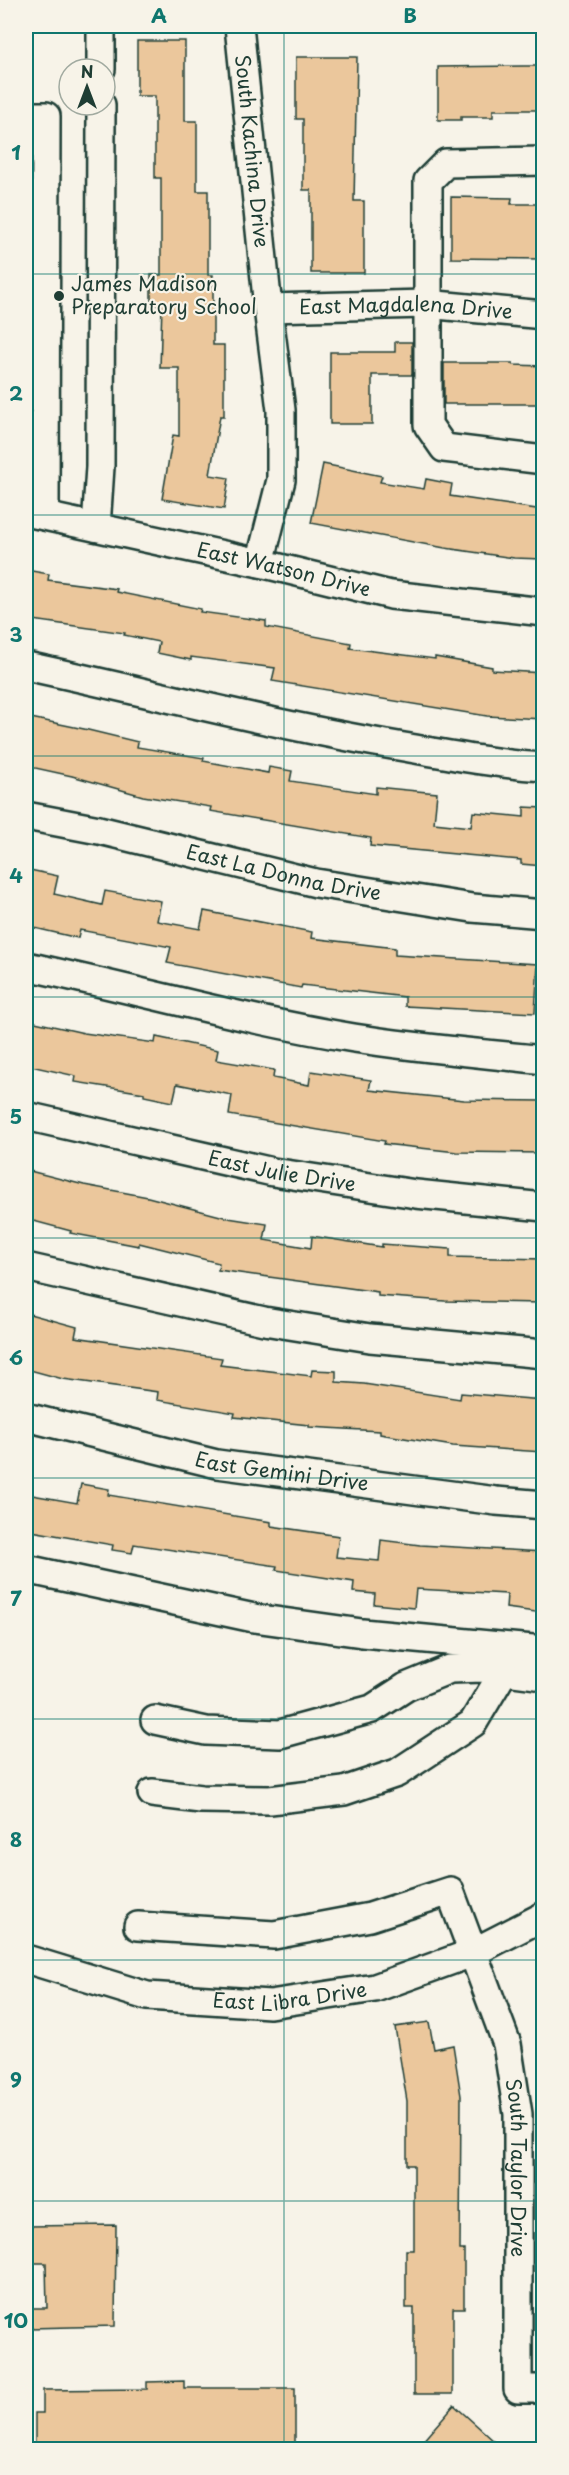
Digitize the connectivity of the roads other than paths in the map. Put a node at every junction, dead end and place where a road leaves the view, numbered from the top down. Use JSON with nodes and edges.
{"nodes":[{"id":1,"x":101,"y":26,"type":"edge"},
{"id":2,"x":239,"y":26,"type":"edge"},
{"id":3,"x":101,"y":57,"type":"edge"},
{"id":4,"x":26,"y":116,"type":"edge"},
{"id":5,"x":101,"y":117,"type":"edge"},
{"id":6,"x":543,"y":161,"type":"edge"},
{"id":7,"x":426,"y":304,"type":"junction"},
{"id":8,"x":268,"y":309,"type":"junction"},
{"id":9,"x":543,"y":315,"type":"edge"},
{"id":10,"x":543,"y":460,"type":"edge"},
{"id":11,"x":35,"y":514,"type":"edge"},
{"id":12,"x":96,"y":528,"type":"junction"},
{"id":13,"x":260,"y":562,"type":"junction"},
{"id":14,"x":543,"y":612,"type":"edge"},
{"id":15,"x":26,"y":666,"type":"edge"},
{"id":16,"x":543,"y":767,"type":"edge"},
{"id":17,"x":26,"y":816,"type":"edge"},
{"id":18,"x":543,"y":914,"type":"edge"},
{"id":19,"x":26,"y":966,"type":"edge"},
{"id":20,"x":543,"y":1060,"type":"edge"},
{"id":21,"x":26,"y":1116,"type":"edge"},
{"id":22,"x":543,"y":1207,"type":"edge"},
{"id":23,"x":26,"y":1267,"type":"edge"},
{"id":24,"x":543,"y":1354,"type":"edge"},
{"id":25,"x":26,"y":1417,"type":"edge"},
{"id":26,"x":543,"y":1505,"type":"edge"},
{"id":27,"x":26,"y":1569,"type":"edge"},
{"id":28,"x":543,"y":1650,"type":"edge"},
{"id":29,"x":504,"y":1671,"type":"junction"},
{"id":30,"x":543,"y":1676,"type":"edge"},
{"id":31,"x":155,"y":1720,"type":"dead end"},
{"id":32,"x":152,"y":1793,"type":"dead end"},
{"id":33,"x":543,"y":1916,"type":"edge"},
{"id":34,"x":138,"y":1926,"type":"dead end"},
{"id":35,"x":472,"y":1953,"type":"junction"},
{"id":36,"x":26,"y":1959,"type":"edge"},
{"id":37,"x":531,"y":2389,"type":"edge"}],
"edges":[{"from":1,"to":3,"type":"street"},
{"from":2,"to":8,"type":"street","name":"South Kachina Drive"},
{"from":4,"to":11,"type":"street"},
{"from":5,"to":12,"type":"street"},
{"from":6,"to":7,"type":"street"},
{"from":7,"to":8,"type":"street","name":"East Magdalena Drive"},
{"from":7,"to":9,"type":"street","name":"East Magdalena Drive"},
{"from":7,"to":10,"type":"street"},
{"from":8,"to":13,"type":"street","name":"South Kachina Drive"},
{"from":11,"to":12,"type":"street","name":"East Watson Drive"},
{"from":12,"to":13,"type":"street","name":"East Watson Drive"},
{"from":13,"to":14,"type":"street","name":"East Watson Drive"},
{"from":15,"to":16,"type":"street"},
{"from":17,"to":18,"type":"street","name":"East La Donna Drive"},
{"from":19,"to":20,"type":"street"},
{"from":21,"to":22,"type":"street","name":"East Julie Drive"},
{"from":23,"to":24,"type":"street"},
{"from":25,"to":26,"type":"street","name":"East Gemini Drive"},
{"from":27,"to":28,"type":"street"},
{"from":29,"to":30,"type":"street"},
{"from":29,"to":31,"type":"street"},
{"from":29,"to":32,"type":"street"},
{"from":33,"to":35,"type":"street","name":"East Libra Drive"},
{"from":34,"to":35,"type":"street","name":"South Taylor Drive"},
{"from":35,"to":36,"type":"street","name":"East Libra Drive"},
{"from":35,"to":37,"type":"street","name":"South Taylor Drive"}]}
